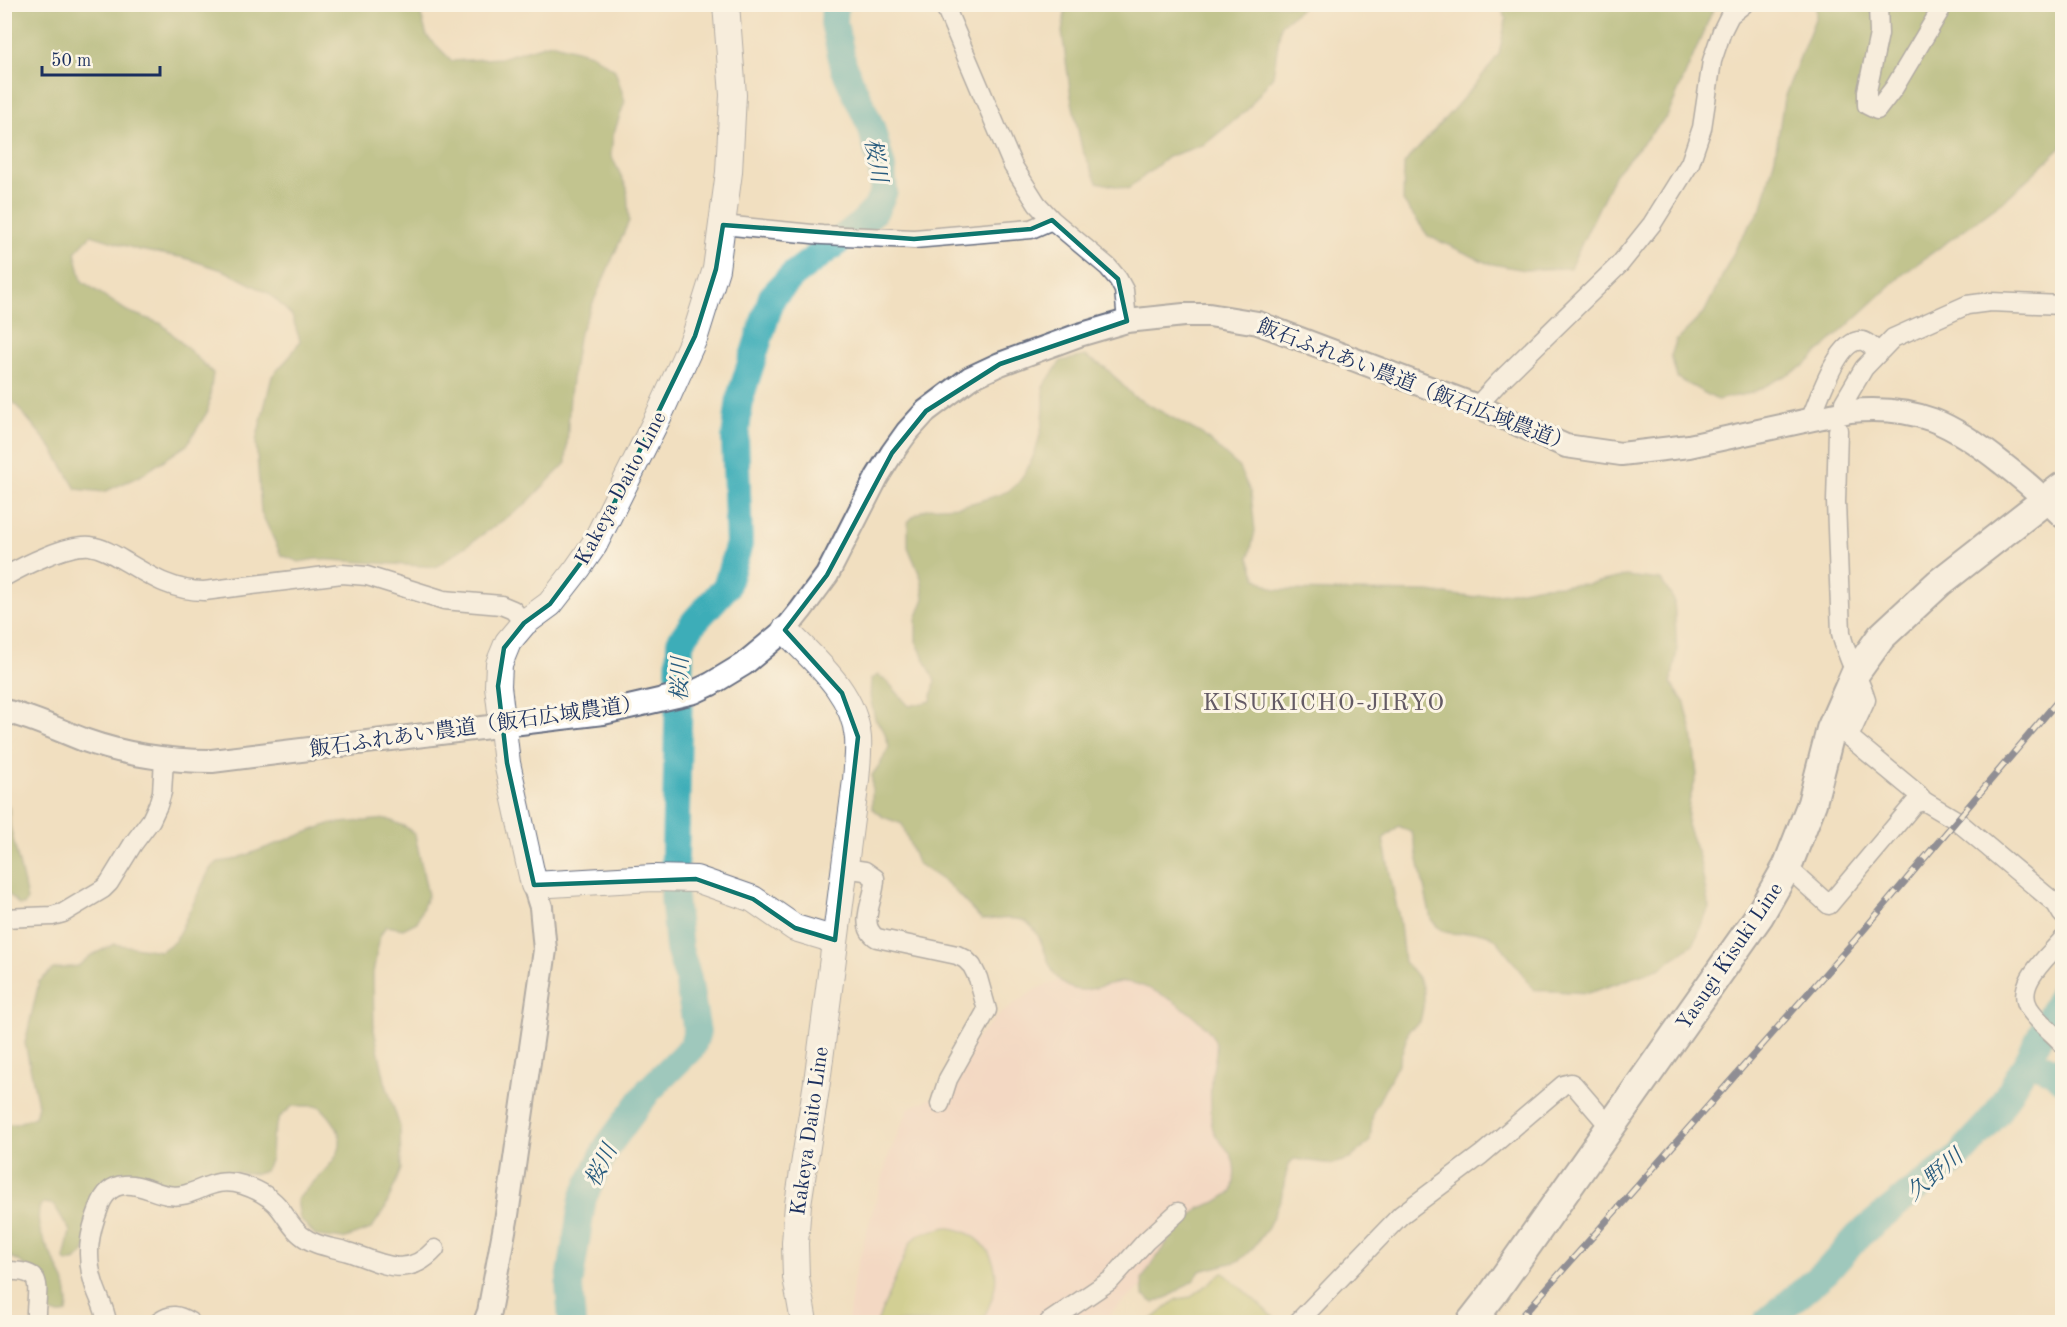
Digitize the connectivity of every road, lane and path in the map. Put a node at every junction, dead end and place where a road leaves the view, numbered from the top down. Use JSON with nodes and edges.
{"nodes":[{"id":1,"x":726,"y":4,"type":"edge"},
{"id":2,"x":944,"y":4,"type":"edge"},
{"id":3,"x":1744,"y":4,"type":"edge"},
{"id":4,"x":1878,"y":4,"type":"edge"},
{"id":5,"x":1944,"y":4,"type":"edge"},
{"id":6,"x":1052,"y":220,"type":"junction"},
{"id":7,"x":723,"y":225,"type":"junction"},
{"id":8,"x":2062,"y":304,"type":"edge"},
{"id":9,"x":1127,"y":321,"type":"junction"},
{"id":10,"x":1878,"y":352,"type":"junction"},
{"id":11,"x":1844,"y":402,"type":"dead end"},
{"id":12,"x":1477,"y":406,"type":"junction"},
{"id":13,"x":1811,"y":418,"type":"junction"},
{"id":14,"x":1838,"y":430,"type":"dead end"},
{"id":15,"x":2057,"y":501,"type":"edge"},
{"id":16,"x":4,"y":577,"type":"edge"},
{"id":17,"x":524,"y":623,"type":"junction"},
{"id":18,"x":785,"y":630,"type":"junction"},
{"id":19,"x":1856,"y":672,"type":"junction"},
{"id":20,"x":4,"y":711,"type":"edge"},
{"id":21,"x":503,"y":726,"type":"junction"},
{"id":22,"x":164,"y":760,"type":"junction"},
{"id":23,"x":1924,"y":801,"type":"junction"},
{"id":24,"x":1787,"y":867,"type":"junction"},
{"id":25,"x":845,"y":868,"type":"junction"},
{"id":26,"x":534,"y":885,"type":"junction"},
{"id":27,"x":2062,"y":914,"type":"edge"},
{"id":28,"x":4,"y":918,"type":"edge"},
{"id":29,"x":835,"y":940,"type":"junction"},
{"id":30,"x":2062,"y":940,"type":"edge"},
{"id":31,"x":2062,"y":1043,"type":"edge"},
{"id":32,"x":940,"y":1104,"type":"dead end"},
{"id":33,"x":1610,"y":1127,"type":"junction"},
{"id":34,"x":1178,"y":1212,"type":"dead end"},
{"id":35,"x":435,"y":1249,"type":"dead end"},
{"id":36,"x":4,"y":1270,"type":"edge"},
{"id":37,"x":36,"y":1323,"type":"edge"},
{"id":38,"x":107,"y":1323,"type":"edge"},
{"id":39,"x":159,"y":1323,"type":"edge"},
{"id":40,"x":190,"y":1323,"type":"edge"},
{"id":41,"x":485,"y":1323,"type":"edge"},
{"id":42,"x":804,"y":1323,"type":"edge"},
{"id":43,"x":1049,"y":1323,"type":"edge"},
{"id":44,"x":1298,"y":1323,"type":"edge"},
{"id":45,"x":1471,"y":1323,"type":"edge"}],
"edges":[{"from":1,"to":7,"type":"main road","name":"Kakeya Daito Line"},
{"from":2,"to":6,"type":"street"},
{"from":3,"to":12,"type":"street"},
{"from":4,"to":5,"type":"street"},
{"from":6,"to":7,"type":"street"},
{"from":6,"to":9,"type":"street"},
{"from":7,"to":17,"type":"main road","name":"Kakeya Daito Line"},
{"from":8,"to":10,"type":"street"},
{"from":9,"to":12,"type":"street","name":"飯石ふれあい農道（飯石広域農道）"},
{"from":9,"to":18,"type":"street","name":"飯石ふれあい農道（飯石広域農道）"},
{"from":10,"to":11,"type":"street"},
{"from":10,"to":13,"type":"street"},
{"from":12,"to":13,"type":"street","name":"飯石ふれあい農道（飯石広域農道）"},
{"from":13,"to":15,"type":"street","name":"飯石ふれあい農道（飯石広域農道）"},
{"from":14,"to":19,"type":"street"},
{"from":15,"to":19,"type":"main road","name":"Yasugi Kisuki Line"},
{"from":16,"to":17,"type":"street"},
{"from":17,"to":21,"type":"main road","name":"Kakeya Daito Line"},
{"from":18,"to":21,"type":"street","name":"飯石ふれあい農道（飯石広域農道）"},
{"from":18,"to":25,"type":"main road","name":"Kakeya Daito Line"},
{"from":19,"to":23,"type":"street"},
{"from":19,"to":24,"type":"main road","name":"Yasugi Kisuki Line"},
{"from":20,"to":22,"type":"street","name":"飯石ふれあい農道（飯石広域農道）"},
{"from":21,"to":22,"type":"street","name":"飯石ふれあい農道（飯石広域農道）"},
{"from":21,"to":26,"type":"main road","name":"Kakeya Daito Line"},
{"from":22,"to":28,"type":"street"},
{"from":23,"to":24,"type":"street"},
{"from":23,"to":27,"type":"street"},
{"from":24,"to":33,"type":"main road","name":"Yasugi Kisuki Line"},
{"from":25,"to":29,"type":"main road","name":"Kakeya Daito Line"},
{"from":25,"to":32,"type":"street"},
{"from":26,"to":29,"type":"main road"},
{"from":26,"to":41,"type":"street"},
{"from":29,"to":42,"type":"main road","name":"Kakeya Daito Line"},
{"from":30,"to":31,"type":"street"},
{"from":33,"to":44,"type":"street"},
{"from":33,"to":45,"type":"main road","name":"Yasugi Kisuki Line"},
{"from":34,"to":43,"type":"street"},
{"from":35,"to":38,"type":"street"},
{"from":36,"to":37,"type":"street"},
{"from":39,"to":40,"type":"street"}]}
